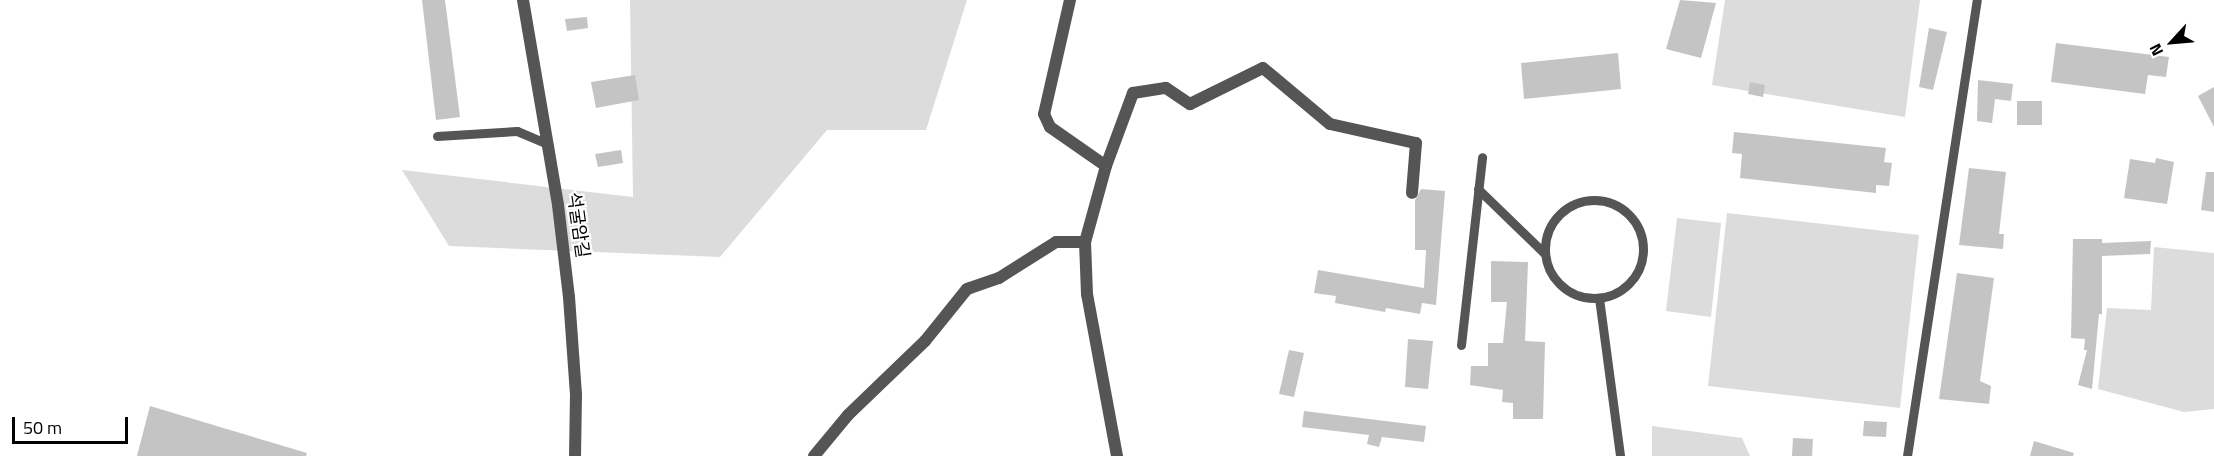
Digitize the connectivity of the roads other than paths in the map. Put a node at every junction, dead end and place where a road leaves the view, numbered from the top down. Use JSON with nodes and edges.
{"nodes":[{"id":1,"x":523,"y":0,"type":"edge"},
{"id":2,"x":1070,"y":0,"type":"edge"},
{"id":3,"x":1977,"y":0,"type":"edge"},
{"id":4,"x":437,"y":136,"type":"dead end"},
{"id":5,"x":547,"y":144,"type":"junction"},
{"id":6,"x":1482,"y":157,"type":"dead end"},
{"id":7,"x":1106,"y":166,"type":"junction"},
{"id":8,"x":1478,"y":189,"type":"junction"},
{"id":9,"x":1412,"y":193,"type":"dead end"},
{"id":10,"x":1085,"y":242,"type":"junction"},
{"id":11,"x":1545,"y":254,"type":"junction"},
{"id":12,"x":1599,"y":298,"type":"junction"},
{"id":13,"x":1461,"y":345,"type":"dead end"},
{"id":14,"x":575,"y":456,"type":"edge"},
{"id":15,"x":814,"y":456,"type":"edge"},
{"id":16,"x":1117,"y":456,"type":"edge"},
{"id":17,"x":1620,"y":456,"type":"edge"},
{"id":18,"x":1907,"y":456,"type":"edge"}],
"edges":[{"from":1,"to":5,"type":"street","name":"석굴암길"},
{"from":2,"to":7,"type":"street"},
{"from":3,"to":18,"type":"lane"},
{"from":4,"to":5,"type":"lane"},
{"from":5,"to":14,"type":"street","name":"석굴암길"},
{"from":6,"to":8,"type":"lane"},
{"from":7,"to":9,"type":"street"},
{"from":7,"to":10,"type":"street"},
{"from":8,"to":11,"type":"lane"},
{"from":8,"to":13,"type":"lane"},
{"from":10,"to":15,"type":"street"},
{"from":10,"to":16,"type":"street"},
{"from":11,"to":12,"type":"lane"},
{"from":11,"to":12,"type":"lane"},
{"from":12,"to":17,"type":"lane"}]}
